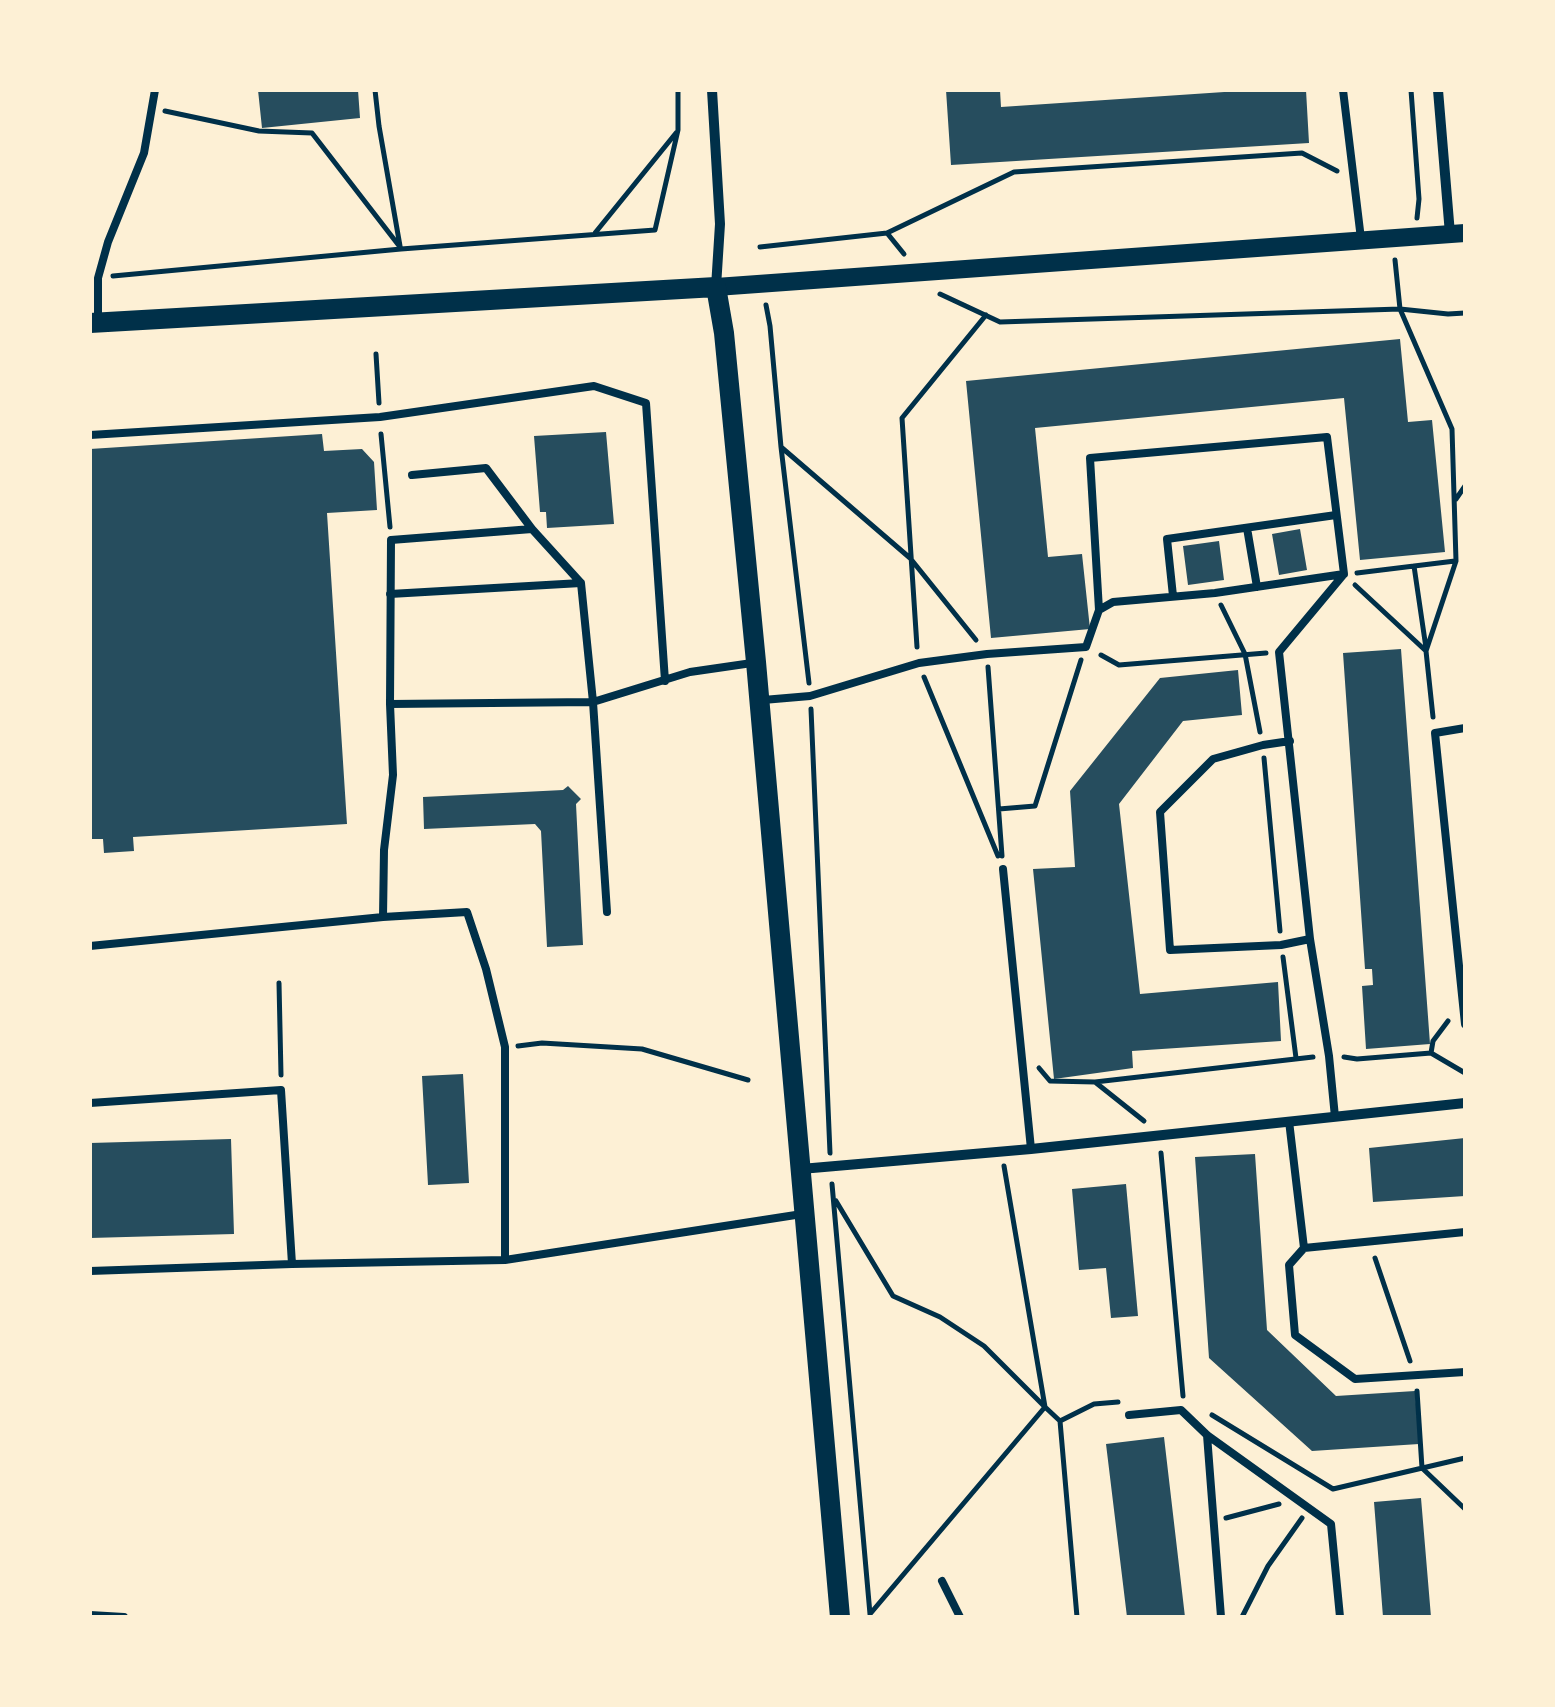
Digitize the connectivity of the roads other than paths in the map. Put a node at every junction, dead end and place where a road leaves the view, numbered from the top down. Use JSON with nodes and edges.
{"nodes":[{"id":1,"x":153,"y":90,"type":"edge"},
{"id":2,"x":712,"y":90,"type":"edge"},
{"id":3,"x":1343,"y":90,"type":"edge"},
{"id":4,"x":1438,"y":90,"type":"edge"},
{"id":5,"x":1458,"y":234,"type":"edge"},
{"id":6,"x":1361,"y":240,"type":"junction"},
{"id":7,"x":716,"y":286,"type":"junction"},
{"id":8,"x":94,"y":323,"type":"edge"},
{"id":9,"x":90,"y":435,"type":"edge"},
{"id":10,"x":412,"y":476,"type":"dead end"},
{"id":11,"x":1336,"y":515,"type":"junction"},
{"id":12,"x":1247,"y":528,"type":"junction"},
{"id":13,"x":532,"y":529,"type":"junction"},
{"id":14,"x":1344,"y":574,"type":"junction"},
{"id":15,"x":582,"y":583,"type":"junction"},
{"id":16,"x":1257,"y":587,"type":"junction"},
{"id":17,"x":390,"y":594,"type":"junction"},
{"id":18,"x":1173,"y":596,"type":"junction"},
{"id":19,"x":1099,"y":610,"type":"junction"},
{"id":20,"x":756,"y":662,"type":"junction"},
{"id":21,"x":666,"y":681,"type":"junction"},
{"id":22,"x":759,"y":700,"type":"junction"},
{"id":23,"x":593,"y":702,"type":"junction"},
{"id":24,"x":390,"y":704,"type":"junction"},
{"id":25,"x":1465,"y":728,"type":"edge"},
{"id":26,"x":1290,"y":741,"type":"junction"},
{"id":27,"x":1003,"y":869,"type":"road end"},
{"id":28,"x":1465,"y":879,"type":"edge"},
{"id":29,"x":1451,"y":880,"type":"junction"},
{"id":30,"x":607,"y":912,"type":"dead end"},
{"id":31,"x":383,"y":917,"type":"junction"},
{"id":32,"x":1310,"y":939,"type":"junction"},
{"id":33,"x":90,"y":946,"type":"edge"},
{"id":34,"x":1463,"y":1002,"type":"edge"},
{"id":35,"x":1465,"y":1024,"type":"edge"},
{"id":36,"x":1465,"y":1102,"type":"edge"},
{"id":37,"x":90,"y":1103,"type":"edge"},
{"id":38,"x":1335,"y":1117,"type":"junction"},
{"id":39,"x":1289,"y":1121,"type":"junction"},
{"id":40,"x":1031,"y":1149,"type":"junction"},
{"id":41,"x":801,"y":1169,"type":"junction"},
{"id":42,"x":805,"y":1213,"type":"junction"},
{"id":43,"x":1465,"y":1232,"type":"edge"},
{"id":44,"x":1304,"y":1248,"type":"junction"},
{"id":45,"x":505,"y":1260,"type":"junction"},
{"id":46,"x":292,"y":1264,"type":"junction"},
{"id":47,"x":90,"y":1271,"type":"edge"},
{"id":48,"x":1465,"y":1372,"type":"edge"},
{"id":49,"x":1128,"y":1415,"type":"dead end"},
{"id":50,"x":1208,"y":1435,"type":"junction"},
{"id":51,"x":942,"y":1582,"type":"dead end"},
{"id":52,"x":90,"y":1615,"type":"edge"},
{"id":53,"x":124,"y":1617,"type":"edge"},
{"id":54,"x":840,"y":1617,"type":"edge"},
{"id":55,"x":960,"y":1617,"type":"edge"},
{"id":56,"x":1221,"y":1617,"type":"edge"},
{"id":57,"x":1340,"y":1617,"type":"edge"}],
"edges":[{"from":1,"to":8,"type":"lane"},
{"from":2,"to":7,"type":"street"},
{"from":3,"to":6,"type":"lane"},
{"from":4,"to":5,"type":"street"},
{"from":5,"to":6,"type":"street"},
{"from":6,"to":7,"type":"street"},
{"from":7,"to":8,"type":"main road"},
{"from":7,"to":20,"type":"main road"},
{"from":9,"to":21,"type":"lane"},
{"from":10,"to":13,"type":"lane"},
{"from":11,"to":12,"type":"lane"},
{"from":11,"to":14,"type":"lane"},
{"from":11,"to":19,"type":"lane"},
{"from":12,"to":16,"type":"lane"},
{"from":12,"to":18,"type":"lane"},
{"from":13,"to":15,"type":"lane"},
{"from":13,"to":17,"type":"lane"},
{"from":14,"to":16,"type":"lane"},
{"from":14,"to":26,"type":"lane"},
{"from":15,"to":17,"type":"lane"},
{"from":15,"to":23,"type":"lane"},
{"from":16,"to":18,"type":"lane"},
{"from":17,"to":24,"type":"lane"},
{"from":18,"to":19,"type":"lane"},
{"from":19,"to":22,"type":"lane"},
{"from":20,"to":21,"type":"lane"},
{"from":20,"to":22,"type":"main road"},
{"from":21,"to":23,"type":"lane"},
{"from":22,"to":41,"type":"main road"},
{"from":23,"to":24,"type":"lane"},
{"from":23,"to":30,"type":"lane"},
{"from":24,"to":31,"type":"lane"},
{"from":25,"to":29,"type":"lane"},
{"from":26,"to":32,"type":"lane"},
{"from":26,"to":32,"type":"lane"},
{"from":27,"to":40,"type":"lane"},
{"from":28,"to":29,"type":"lane"},
{"from":29,"to":34,"type":"lane"},
{"from":31,"to":33,"type":"lane"},
{"from":31,"to":45,"type":"lane"},
{"from":32,"to":38,"type":"lane"},
{"from":34,"to":35,"type":"lane"},
{"from":36,"to":38,"type":"street"},
{"from":37,"to":46,"type":"lane"},
{"from":38,"to":39,"type":"street"},
{"from":39,"to":40,"type":"street"},
{"from":39,"to":44,"type":"lane"},
{"from":40,"to":41,"type":"street"},
{"from":41,"to":42,"type":"main road"},
{"from":42,"to":45,"type":"lane"},
{"from":42,"to":54,"type":"main road"},
{"from":43,"to":44,"type":"lane"},
{"from":44,"to":48,"type":"lane"},
{"from":45,"to":46,"type":"lane"},
{"from":46,"to":47,"type":"lane"},
{"from":49,"to":50,"type":"lane"},
{"from":50,"to":56,"type":"lane"},
{"from":50,"to":57,"type":"lane"},
{"from":51,"to":55,"type":"lane"},
{"from":52,"to":53,"type":"lane"}]}
